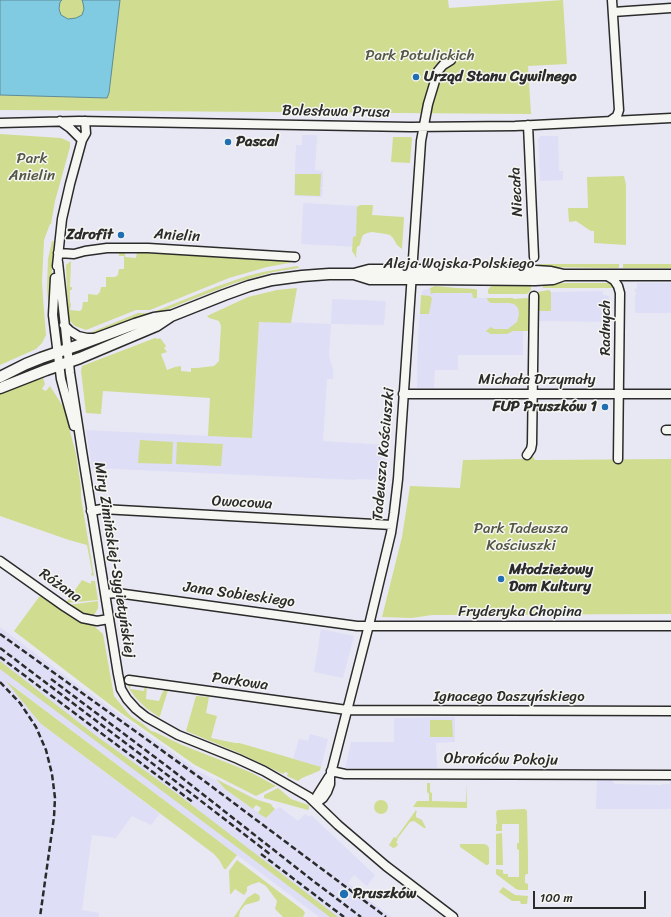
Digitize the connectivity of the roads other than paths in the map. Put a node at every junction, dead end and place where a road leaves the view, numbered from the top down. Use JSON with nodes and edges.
{"nodes":[{"id":1,"x":612,"y":0,"type":"edge"},
{"id":2,"x":671,"y":8,"type":"edge"},
{"id":3,"x":613,"y":12,"type":"junction"},
{"id":4,"x":451,"y":60,"type":"dead end"},
{"id":5,"x":671,"y":118,"type":"edge"},
{"id":6,"x":60,"y":121,"type":"junction"},
{"id":7,"x":85,"y":121,"type":"junction"},
{"id":8,"x":610,"y":121,"type":"junction"},
{"id":9,"x":0,"y":123,"type":"edge"},
{"id":10,"x":528,"y":125,"type":"junction"},
{"id":11,"x":424,"y":126,"type":"junction"},
{"id":12,"x":82,"y":140,"type":"junction"},
{"id":13,"x":295,"y":257,"type":"dead end"},
{"id":14,"x":534,"y":257,"type":"dead end"},
{"id":15,"x":58,"y":258,"type":"junction"},
{"id":16,"x":411,"y":275,"type":"junction"},
{"id":17,"x":606,"y":275,"type":"junction"},
{"id":18,"x":671,"y":275,"type":"edge"},
{"id":19,"x":534,"y":296,"type":"dead end"},
{"id":20,"x":171,"y":316,"type":"junction"},
{"id":21,"x":64,"y":325,"type":"junction"},
{"id":22,"x":97,"y":338,"type":"junction"},
{"id":23,"x":62,"y":351,"type":"junction"},
{"id":24,"x":64,"y":363,"type":"junction"},
{"id":25,"x":0,"y":377,"type":"edge"},
{"id":26,"x":0,"y":388,"type":"edge"},
{"id":27,"x":404,"y":394,"type":"junction"},
{"id":28,"x":533,"y":394,"type":"junction"},
{"id":29,"x":618,"y":394,"type":"junction"},
{"id":30,"x":671,"y":394,"type":"edge"},
{"id":31,"x":527,"y":454,"type":"dead end"},
{"id":32,"x":618,"y":459,"type":"dead end"},
{"id":33,"x":91,"y":511,"type":"junction"},
{"id":34,"x":392,"y":525,"type":"junction"},
{"id":35,"x":0,"y":561,"type":"edge"},
{"id":36,"x":105,"y":594,"type":"junction"},
{"id":37,"x":109,"y":619,"type":"junction"},
{"id":38,"x":369,"y":625,"type":"junction"},
{"id":39,"x":671,"y":626,"type":"edge"},
{"id":40,"x":129,"y":680,"type":"dead end"},
{"id":41,"x":347,"y":710,"type":"junction"},
{"id":42,"x":671,"y":711,"type":"edge"},
{"id":43,"x":330,"y":774,"type":"junction"},
{"id":44,"x":671,"y":775,"type":"edge"},
{"id":45,"x":316,"y":803,"type":"junction"},
{"id":46,"x":454,"y":917,"type":"edge"}],
"edges":[{"from":1,"to":3,"type":"street"},
{"from":2,"to":3,"type":"street"},
{"from":3,"to":8,"type":"street"},
{"from":4,"to":11,"type":"street","name":"Tadeusza Kościuszki"},
{"from":5,"to":8,"type":"street","name":"Bolesława Prusa"},
{"from":6,"to":7,"type":"street","name":"Bolesława Prusa"},
{"from":6,"to":9,"type":"street","name":"Bolesława Prusa"},
{"from":6,"to":12,"type":"street"},
{"from":7,"to":11,"type":"street","name":"Bolesława Prusa"},
{"from":7,"to":12,"type":"street","name":"Miry Zimińskiej-Sygietyńskiej"},
{"from":8,"to":10,"type":"street","name":"Bolesława Prusa"},
{"from":10,"to":11,"type":"street","name":"Bolesława Prusa"},
{"from":10,"to":14,"type":"street","name":"Niecała"},
{"from":11,"to":16,"type":"street","name":"Tadeusza Kościuszki"},
{"from":12,"to":15,"type":"street","name":"Miry Zimińskiej-Sygietyńskiej"},
{"from":13,"to":15,"type":"street","name":"Anielin"},
{"from":15,"to":21,"type":"street","name":"Miry Zimińskiej-Sygietyńskiej"},
{"from":15,"to":23,"type":"street","name":"Miry Zimińskiej-Sygietyńskiej"},
{"from":16,"to":17,"type":"main road","name":"Aleja Wojska Polskiego"},
{"from":16,"to":20,"type":"main road","name":"Aleja Wojska Polskiego"},
{"from":16,"to":27,"type":"street","name":"Tadeusza Kościuszki"},
{"from":17,"to":18,"type":"main road","name":"Aleja Wojska Polskiego"},
{"from":17,"to":29,"type":"street","name":"Radnych"},
{"from":19,"to":28,"type":"street"},
{"from":20,"to":22,"type":"main road","name":"Aleja Wojska Polskiego"},
{"from":20,"to":24,"type":"main road","name":"Aleja Wojska Polskiego"},
{"from":21,"to":22,"type":"street"},
{"from":21,"to":23,"type":"street","name":"Miry Zimińskiej-Sygietyńskiej"},
{"from":22,"to":23,"type":"main road","name":"Aleja Wojska Polskiego"},
{"from":23,"to":24,"type":"street","name":"Miry Zimińskiej-Sygietyńskiej"},
{"from":23,"to":25,"type":"main road","name":"Aleja Wojska Polskiego"},
{"from":24,"to":26,"type":"main road","name":"Aleja Wojska Polskiego"},
{"from":24,"to":33,"type":"street","name":"Miry Zimińskiej-Sygietyńskiej"},
{"from":27,"to":28,"type":"street","name":"Michała Drzymały"},
{"from":27,"to":34,"type":"street","name":"Tadeusza Kościuszki"},
{"from":28,"to":29,"type":"street","name":"Michała Drzymały"},
{"from":28,"to":31,"type":"street"},
{"from":29,"to":30,"type":"street","name":"Michała Drzymały"},
{"from":29,"to":32,"type":"street","name":"Radnych"},
{"from":33,"to":34,"type":"street","name":"Owocowa"},
{"from":33,"to":36,"type":"street","name":"Miry Zimińskiej-Sygietyńskiej"},
{"from":34,"to":38,"type":"street","name":"Tadeusza Kościuszki"},
{"from":35,"to":37,"type":"street","name":"Różana"},
{"from":36,"to":37,"type":"street","name":"Miry Zimińskiej-Sygietyńskiej"},
{"from":36,"to":38,"type":"street","name":"Jana Sobieskiego"},
{"from":37,"to":45,"type":"street","name":"Miry Zimińskiej-Sygietyńskiej"},
{"from":38,"to":39,"type":"street","name":"Fryderyka Chopina"},
{"from":38,"to":41,"type":"street","name":"Tadeusza Kościuszki"},
{"from":40,"to":41,"type":"street","name":"Parkowa"},
{"from":41,"to":42,"type":"street","name":"Ignacego Daszyńskiego"},
{"from":41,"to":43,"type":"street","name":"Tadeusza Kościuszki"},
{"from":43,"to":44,"type":"street","name":"Obrońców Pokoju"},
{"from":43,"to":45,"type":"street","name":"Tadeusza Kościuszki"},
{"from":45,"to":46,"type":"street","name":"Miry Zimińskiej-Sygietyńskiej"}]}
